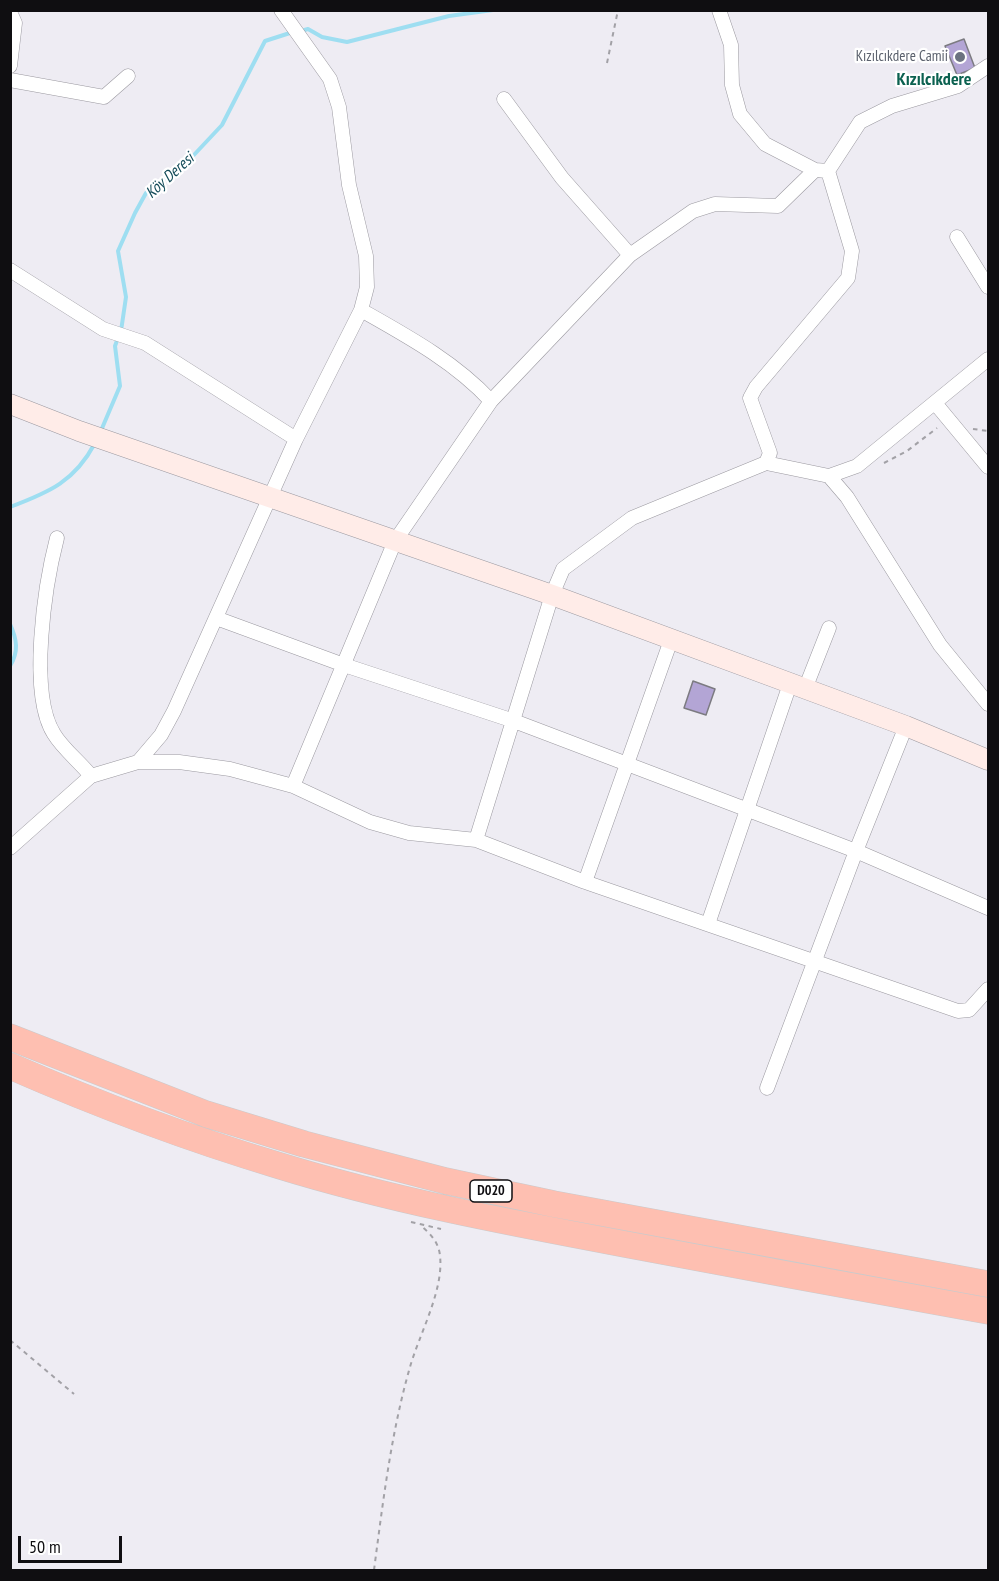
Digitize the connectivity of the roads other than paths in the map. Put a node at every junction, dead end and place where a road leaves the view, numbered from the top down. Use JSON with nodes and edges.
{"nodes":[{"id":1,"x":719,"y":10,"type":"edge"},
{"id":2,"x":10,"y":12,"type":"edge"},
{"id":3,"x":284,"y":14,"type":"edge"},
{"id":4,"x":10,"y":66,"type":"edge"},
{"id":5,"x":988,"y":66,"type":"edge"},
{"id":6,"x":128,"y":76,"type":"dead end"},
{"id":7,"x":10,"y":80,"type":"edge"},
{"id":8,"x":504,"y":99,"type":"dead end"},
{"id":9,"x":821,"y":170,"type":"junction"},
{"id":10,"x":957,"y":237,"type":"dead end"},
{"id":11,"x":630,"y":255,"type":"junction"},
{"id":12,"x":10,"y":270,"type":"edge"},
{"id":13,"x":988,"y":287,"type":"edge"},
{"id":14,"x":361,"y":309,"type":"junction"},
{"id":15,"x":988,"y":359,"type":"edge"},
{"id":16,"x":491,"y":401,"type":"junction"},
{"id":17,"x":935,"y":403,"type":"junction"},
{"id":18,"x":10,"y":404,"type":"edge"},
{"id":19,"x":296,"y":439,"type":"junction"},
{"id":20,"x":766,"y":463,"type":"junction"},
{"id":21,"x":988,"y":467,"type":"edge"},
{"id":22,"x":830,"y":476,"type":"junction"},
{"id":23,"x":269,"y":498,"type":"junction"},
{"id":24,"x":57,"y":538,"type":"dead end"},
{"id":25,"x":394,"y":541,"type":"junction"},
{"id":26,"x":552,"y":595,"type":"junction"},
{"id":27,"x":216,"y":618,"type":"junction"},
{"id":28,"x":829,"y":628,"type":"dead end"},
{"id":29,"x":671,"y":640,"type":"junction"},
{"id":30,"x":344,"y":665,"type":"junction"},
{"id":31,"x":797,"y":687,"type":"junction"},
{"id":32,"x":988,"y":704,"type":"edge"},
{"id":33,"x":514,"y":721,"type":"junction"},
{"id":34,"x":906,"y":726,"type":"junction"},
{"id":35,"x":988,"y":760,"type":"edge"},
{"id":36,"x":138,"y":762,"type":"junction"},
{"id":37,"x":628,"y":765,"type":"junction"},
{"id":38,"x":92,"y":776,"type":"junction"},
{"id":39,"x":293,"y":786,"type":"junction"},
{"id":40,"x":747,"y":811,"type":"junction"},
{"id":41,"x":476,"y":840,"type":"junction"},
{"id":42,"x":10,"y":848,"type":"edge"},
{"id":43,"x":856,"y":851,"type":"junction"},
{"id":44,"x":585,"y":882,"type":"junction"},
{"id":45,"x":988,"y":908,"type":"edge"},
{"id":46,"x":708,"y":924,"type":"junction"},
{"id":47,"x":814,"y":962,"type":"junction"},
{"id":48,"x":988,"y":989,"type":"edge"},
{"id":49,"x":10,"y":1037,"type":"edge"},
{"id":50,"x":10,"y":1066,"type":"edge"},
{"id":51,"x":767,"y":1088,"type":"dead end"},
{"id":52,"x":988,"y":1284,"type":"edge"},
{"id":53,"x":988,"y":1311,"type":"edge"}],
"edges":[{"from":1,"to":9,"type":"street"},
{"from":2,"to":4,"type":"street"},
{"from":3,"to":14,"type":"street"},
{"from":5,"to":9,"type":"street"},
{"from":6,"to":7,"type":"street"},
{"from":8,"to":11,"type":"street"},
{"from":9,"to":11,"type":"street"},
{"from":9,"to":20,"type":"street"},
{"from":10,"to":13,"type":"street"},
{"from":11,"to":16,"type":"street"},
{"from":12,"to":19,"type":"street"},
{"from":14,"to":16,"type":"street"},
{"from":14,"to":19,"type":"street"},
{"from":15,"to":17,"type":"street"},
{"from":16,"to":25,"type":"street"},
{"from":17,"to":21,"type":"street"},
{"from":17,"to":22,"type":"street"},
{"from":18,"to":23,"type":"street"},
{"from":19,"to":23,"type":"street"},
{"from":20,"to":22,"type":"street"},
{"from":20,"to":26,"type":"street"},
{"from":22,"to":32,"type":"street"},
{"from":23,"to":25,"type":"street"},
{"from":23,"to":27,"type":"street"},
{"from":24,"to":38,"type":"street"},
{"from":25,"to":26,"type":"street"},
{"from":25,"to":30,"type":"street"},
{"from":26,"to":29,"type":"street"},
{"from":26,"to":33,"type":"street"},
{"from":27,"to":30,"type":"street"},
{"from":27,"to":36,"type":"street"},
{"from":28,"to":31,"type":"street"},
{"from":29,"to":31,"type":"street"},
{"from":29,"to":37,"type":"street"},
{"from":30,"to":33,"type":"street"},
{"from":30,"to":39,"type":"street"},
{"from":31,"to":34,"type":"street"},
{"from":31,"to":40,"type":"street"},
{"from":33,"to":37,"type":"street"},
{"from":33,"to":41,"type":"street"},
{"from":34,"to":35,"type":"street"},
{"from":34,"to":43,"type":"street"},
{"from":36,"to":38,"type":"street"},
{"from":36,"to":39,"type":"street"},
{"from":37,"to":40,"type":"street"},
{"from":37,"to":44,"type":"street"},
{"from":38,"to":42,"type":"street"},
{"from":39,"to":41,"type":"street"},
{"from":40,"to":43,"type":"street"},
{"from":40,"to":46,"type":"street"},
{"from":41,"to":44,"type":"street"},
{"from":43,"to":45,"type":"street"},
{"from":43,"to":47,"type":"street"},
{"from":44,"to":46,"type":"street"},
{"from":46,"to":47,"type":"street"},
{"from":47,"to":48,"type":"street"},
{"from":47,"to":51,"type":"street"},
{"from":49,"to":52,"type":"highway","number":"D020"},
{"from":50,"to":53,"type":"highway","number":"D020"}]}
